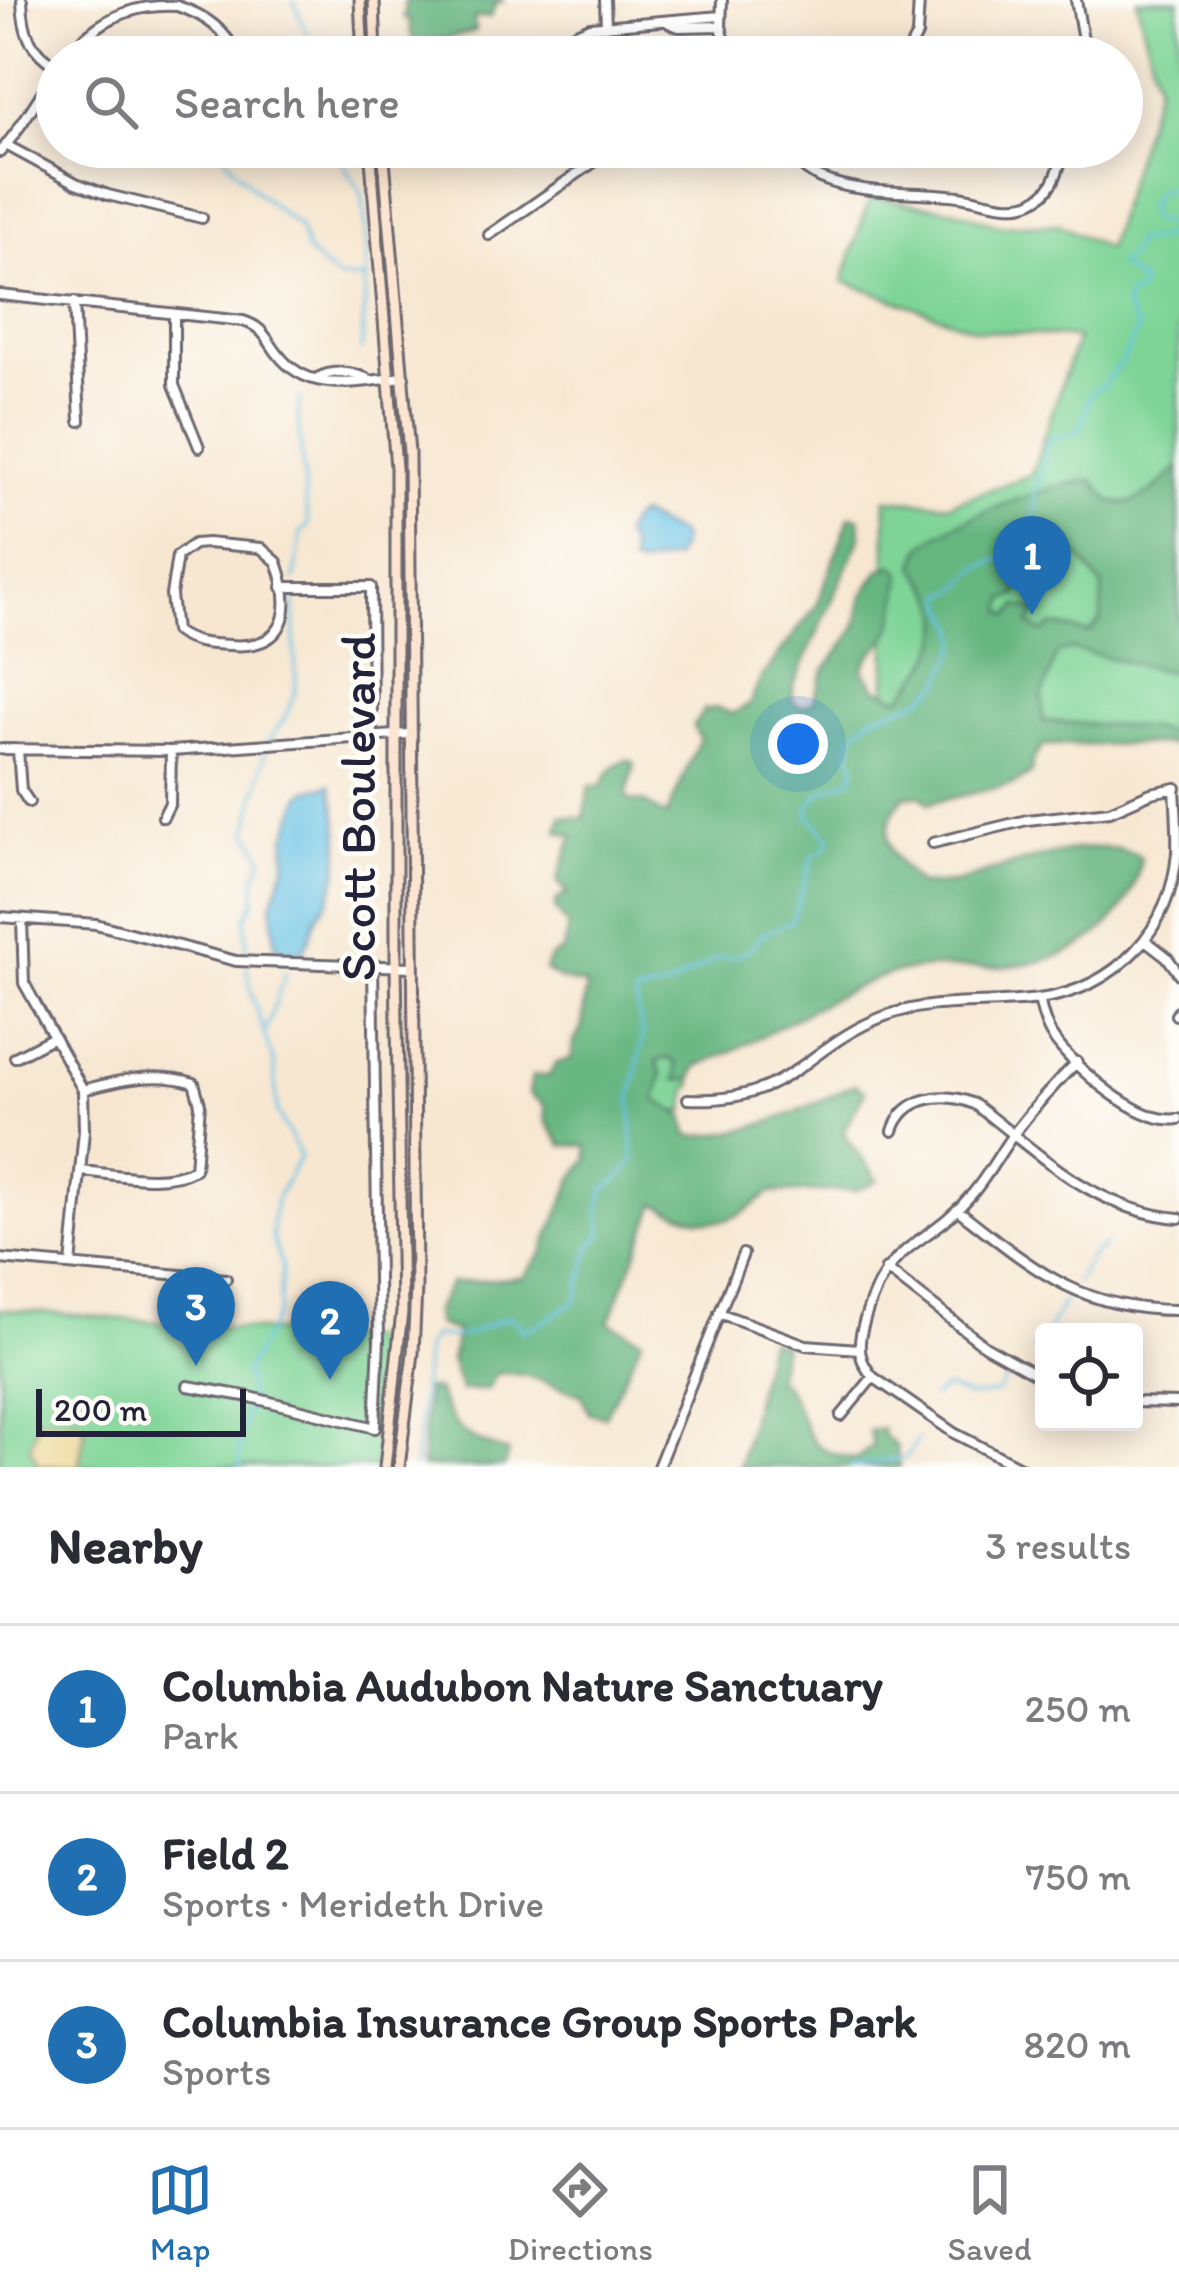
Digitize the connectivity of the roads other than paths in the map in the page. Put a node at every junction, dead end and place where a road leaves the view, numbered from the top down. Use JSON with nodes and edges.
{"nodes":[{"id":1,"x":22,"y":0,"type":"edge"},
{"id":2,"x":360,"y":0,"type":"edge"},
{"id":3,"x":374,"y":0,"type":"edge"},
{"id":4,"x":605,"y":0,"type":"edge"},
{"id":5,"x":722,"y":0,"type":"edge"},
{"id":6,"x":920,"y":0,"type":"edge"},
{"id":7,"x":1076,"y":0,"type":"edge"},
{"id":8,"x":722,"y":21,"type":"junction"},
{"id":9,"x":606,"y":26,"type":"junction"},
{"id":10,"x":74,"y":36,"type":"edge"},
{"id":11,"x":225,"y":36,"type":"edge"},
{"id":12,"x":362,"y":36,"type":"edge"},
{"id":13,"x":375,"y":36,"type":"edge"},
{"id":14,"x":569,"y":36,"type":"edge"},
{"id":15,"x":727,"y":36,"type":"edge"},
{"id":16,"x":916,"y":36,"type":"edge"},
{"id":17,"x":1082,"y":36,"type":"edge"},
{"id":18,"x":36,"y":51,"type":"edge"},
{"id":19,"x":36,"y":94,"type":"edge"},
{"id":20,"x":3,"y":148,"type":"edge"},
{"id":21,"x":36,"y":164,"type":"edge"},
{"id":22,"x":45,"y":168,"type":"edge"},
{"id":23,"x":372,"y":168,"type":"edge"},
{"id":24,"x":385,"y":168,"type":"edge"},
{"id":25,"x":586,"y":168,"type":"edge"},
{"id":26,"x":803,"y":168,"type":"edge"},
{"id":27,"x":1058,"y":168,"type":"edge"},
{"id":28,"x":202,"y":218,"type":"dead end"},
{"id":29,"x":489,"y":235,"type":"dead end"},
{"id":30,"x":0,"y":296,"type":"edge"},
{"id":31,"x":74,"y":302,"type":"junction"},
{"id":32,"x":174,"y":315,"type":"junction"},
{"id":33,"x":404,"y":377,"type":"junction"},
{"id":34,"x":390,"y":379,"type":"junction"},
{"id":35,"x":80,"y":421,"type":"dead end"},
{"id":36,"x":199,"y":448,"type":"dead end"},
{"id":37,"x":282,"y":587,"type":"junction"},
{"id":38,"x":409,"y":734,"type":"junction"},
{"id":39,"x":396,"y":735,"type":"junction"},
{"id":40,"x":372,"y":737,"type":"junction"},
{"id":41,"x":0,"y":749,"type":"edge"},
{"id":42,"x":18,"y":749,"type":"junction"},
{"id":43,"x":171,"y":751,"type":"junction"},
{"id":44,"x":1177,"y":788,"type":"edge"},
{"id":45,"x":28,"y":802,"type":"dead end"},
{"id":46,"x":164,"y":817,"type":"dead end"},
{"id":47,"x":933,"y":843,"type":"dead end"},
{"id":48,"x":0,"y":917,"type":"edge"},
{"id":49,"x":22,"y":919,"type":"junction"},
{"id":50,"x":1145,"y":940,"type":"junction"},
{"id":51,"x":373,"y":965,"type":"junction"},
{"id":52,"x":396,"y":966,"type":"junction"},
{"id":53,"x":411,"y":967,"type":"junction"},
{"id":54,"x":1179,"y":974,"type":"edge"},
{"id":55,"x":1039,"y":999,"type":"junction"},
{"id":56,"x":52,"y":1038,"type":"junction"},
{"id":57,"x":15,"y":1057,"type":"dead end"},
{"id":58,"x":1077,"y":1062,"type":"junction"},
{"id":59,"x":83,"y":1090,"type":"junction"},
{"id":60,"x":688,"y":1099,"type":"dead end"},
{"id":61,"x":1178,"y":1119,"type":"edge"},
{"id":62,"x":893,"y":1132,"type":"dead end"},
{"id":63,"x":1014,"y":1134,"type":"junction"},
{"id":64,"x":80,"y":1171,"type":"junction"},
{"id":65,"x":957,"y":1209,"type":"junction"},
{"id":66,"x":1179,"y":1218,"type":"edge"},
{"id":67,"x":743,"y":1254,"type":"dead end"},
{"id":68,"x":0,"y":1259,"type":"edge"},
{"id":69,"x":70,"y":1265,"type":"junction"},
{"id":70,"x":886,"y":1269,"type":"junction"},
{"id":71,"x":226,"y":1279,"type":"dead end"},
{"id":72,"x":1179,"y":1310,"type":"edge"},
{"id":73,"x":718,"y":1313,"type":"junction"},
{"id":74,"x":859,"y":1349,"type":"junction"},
{"id":75,"x":1035,"y":1374,"type":"edge"},
{"id":76,"x":873,"y":1377,"type":"junction"},
{"id":77,"x":188,"y":1386,"type":"dead end"},
{"id":78,"x":1143,"y":1402,"type":"edge"},
{"id":79,"x":1179,"y":1403,"type":"edge"},
{"id":80,"x":841,"y":1416,"type":"dead end"},
{"id":81,"x":385,"y":1467,"type":"edge"},
{"id":82,"x":399,"y":1467,"type":"edge"},
{"id":83,"x":658,"y":1467,"type":"edge"},
{"id":84,"x":1020,"y":1467,"type":"edge"}],
"edges":[{"from":1,"to":18,"type":"street"},
{"from":2,"to":12,"type":"main road"},
{"from":3,"to":13,"type":"main road"},
{"from":4,"to":9,"type":"street"},
{"from":5,"to":8,"type":"street"},
{"from":6,"to":16,"type":"street"},
{"from":7,"to":17,"type":"street"},
{"from":8,"to":9,"type":"street"},
{"from":8,"to":15,"type":"street"},
{"from":9,"to":14,"type":"street"},
{"from":10,"to":11,"type":"street"},
{"from":19,"to":20,"type":"street"},
{"from":20,"to":21,"type":"street"},
{"from":22,"to":28,"type":"street"},
{"from":23,"to":34,"type":"main road","name":"Scott Boulevard"},
{"from":24,"to":33,"type":"main road","name":"Scott Boulevard"},
{"from":25,"to":29,"type":"street"},
{"from":26,"to":27,"type":"street"},
{"from":30,"to":31,"type":"street"},
{"from":31,"to":32,"type":"street"},
{"from":31,"to":35,"type":"street"},
{"from":32,"to":34,"type":"street"},
{"from":32,"to":36,"type":"street"},
{"from":33,"to":34,"type":"street"},
{"from":33,"to":38,"type":"main road","name":"Scott Boulevard"},
{"from":34,"to":39,"type":"main road","name":"Scott Boulevard"},
{"from":37,"to":37,"type":"street"},
{"from":37,"to":40,"type":"street"},
{"from":38,"to":39,"type":"street"},
{"from":38,"to":53,"type":"main road","name":"Scott Boulevard"},
{"from":39,"to":40,"type":"street"},
{"from":39,"to":52,"type":"main road","name":"Scott Boulevard"},
{"from":40,"to":43,"type":"street"},
{"from":41,"to":42,"type":"street"},
{"from":42,"to":43,"type":"street"},
{"from":42,"to":45,"type":"street"},
{"from":43,"to":46,"type":"street"},
{"from":44,"to":47,"type":"street"},
{"from":44,"to":50,"type":"street"},
{"from":48,"to":49,"type":"street"},
{"from":49,"to":51,"type":"street"},
{"from":49,"to":56,"type":"street"},
{"from":50,"to":54,"type":"street"},
{"from":50,"to":55,"type":"street"},
{"from":51,"to":52,"type":"street"},
{"from":51,"to":77,"type":"street"},
{"from":52,"to":53,"type":"street"},
{"from":52,"to":81,"type":"main road","name":"Scott Boulevard"},
{"from":53,"to":82,"type":"main road","name":"Scott Boulevard"},
{"from":55,"to":58,"type":"street"},
{"from":55,"to":60,"type":"street"},
{"from":56,"to":57,"type":"street"},
{"from":56,"to":59,"type":"street"},
{"from":58,"to":61,"type":"street"},
{"from":58,"to":63,"type":"street"},
{"from":59,"to":64,"type":"street"},
{"from":59,"to":64,"type":"street"},
{"from":62,"to":63,"type":"street"},
{"from":63,"to":65,"type":"street"},
{"from":63,"to":66,"type":"street"},
{"from":64,"to":69,"type":"street"},
{"from":65,"to":70,"type":"street"},
{"from":65,"to":72,"type":"street"},
{"from":67,"to":73,"type":"street"},
{"from":68,"to":69,"type":"street"},
{"from":69,"to":71,"type":"street"},
{"from":70,"to":74,"type":"street"},
{"from":70,"to":75,"type":"street"},
{"from":73,"to":74,"type":"street"},
{"from":73,"to":83,"type":"street"},
{"from":74,"to":76,"type":"street"},
{"from":76,"to":80,"type":"street"},
{"from":76,"to":84,"type":"street"},
{"from":78,"to":79,"type":"street"}]}
